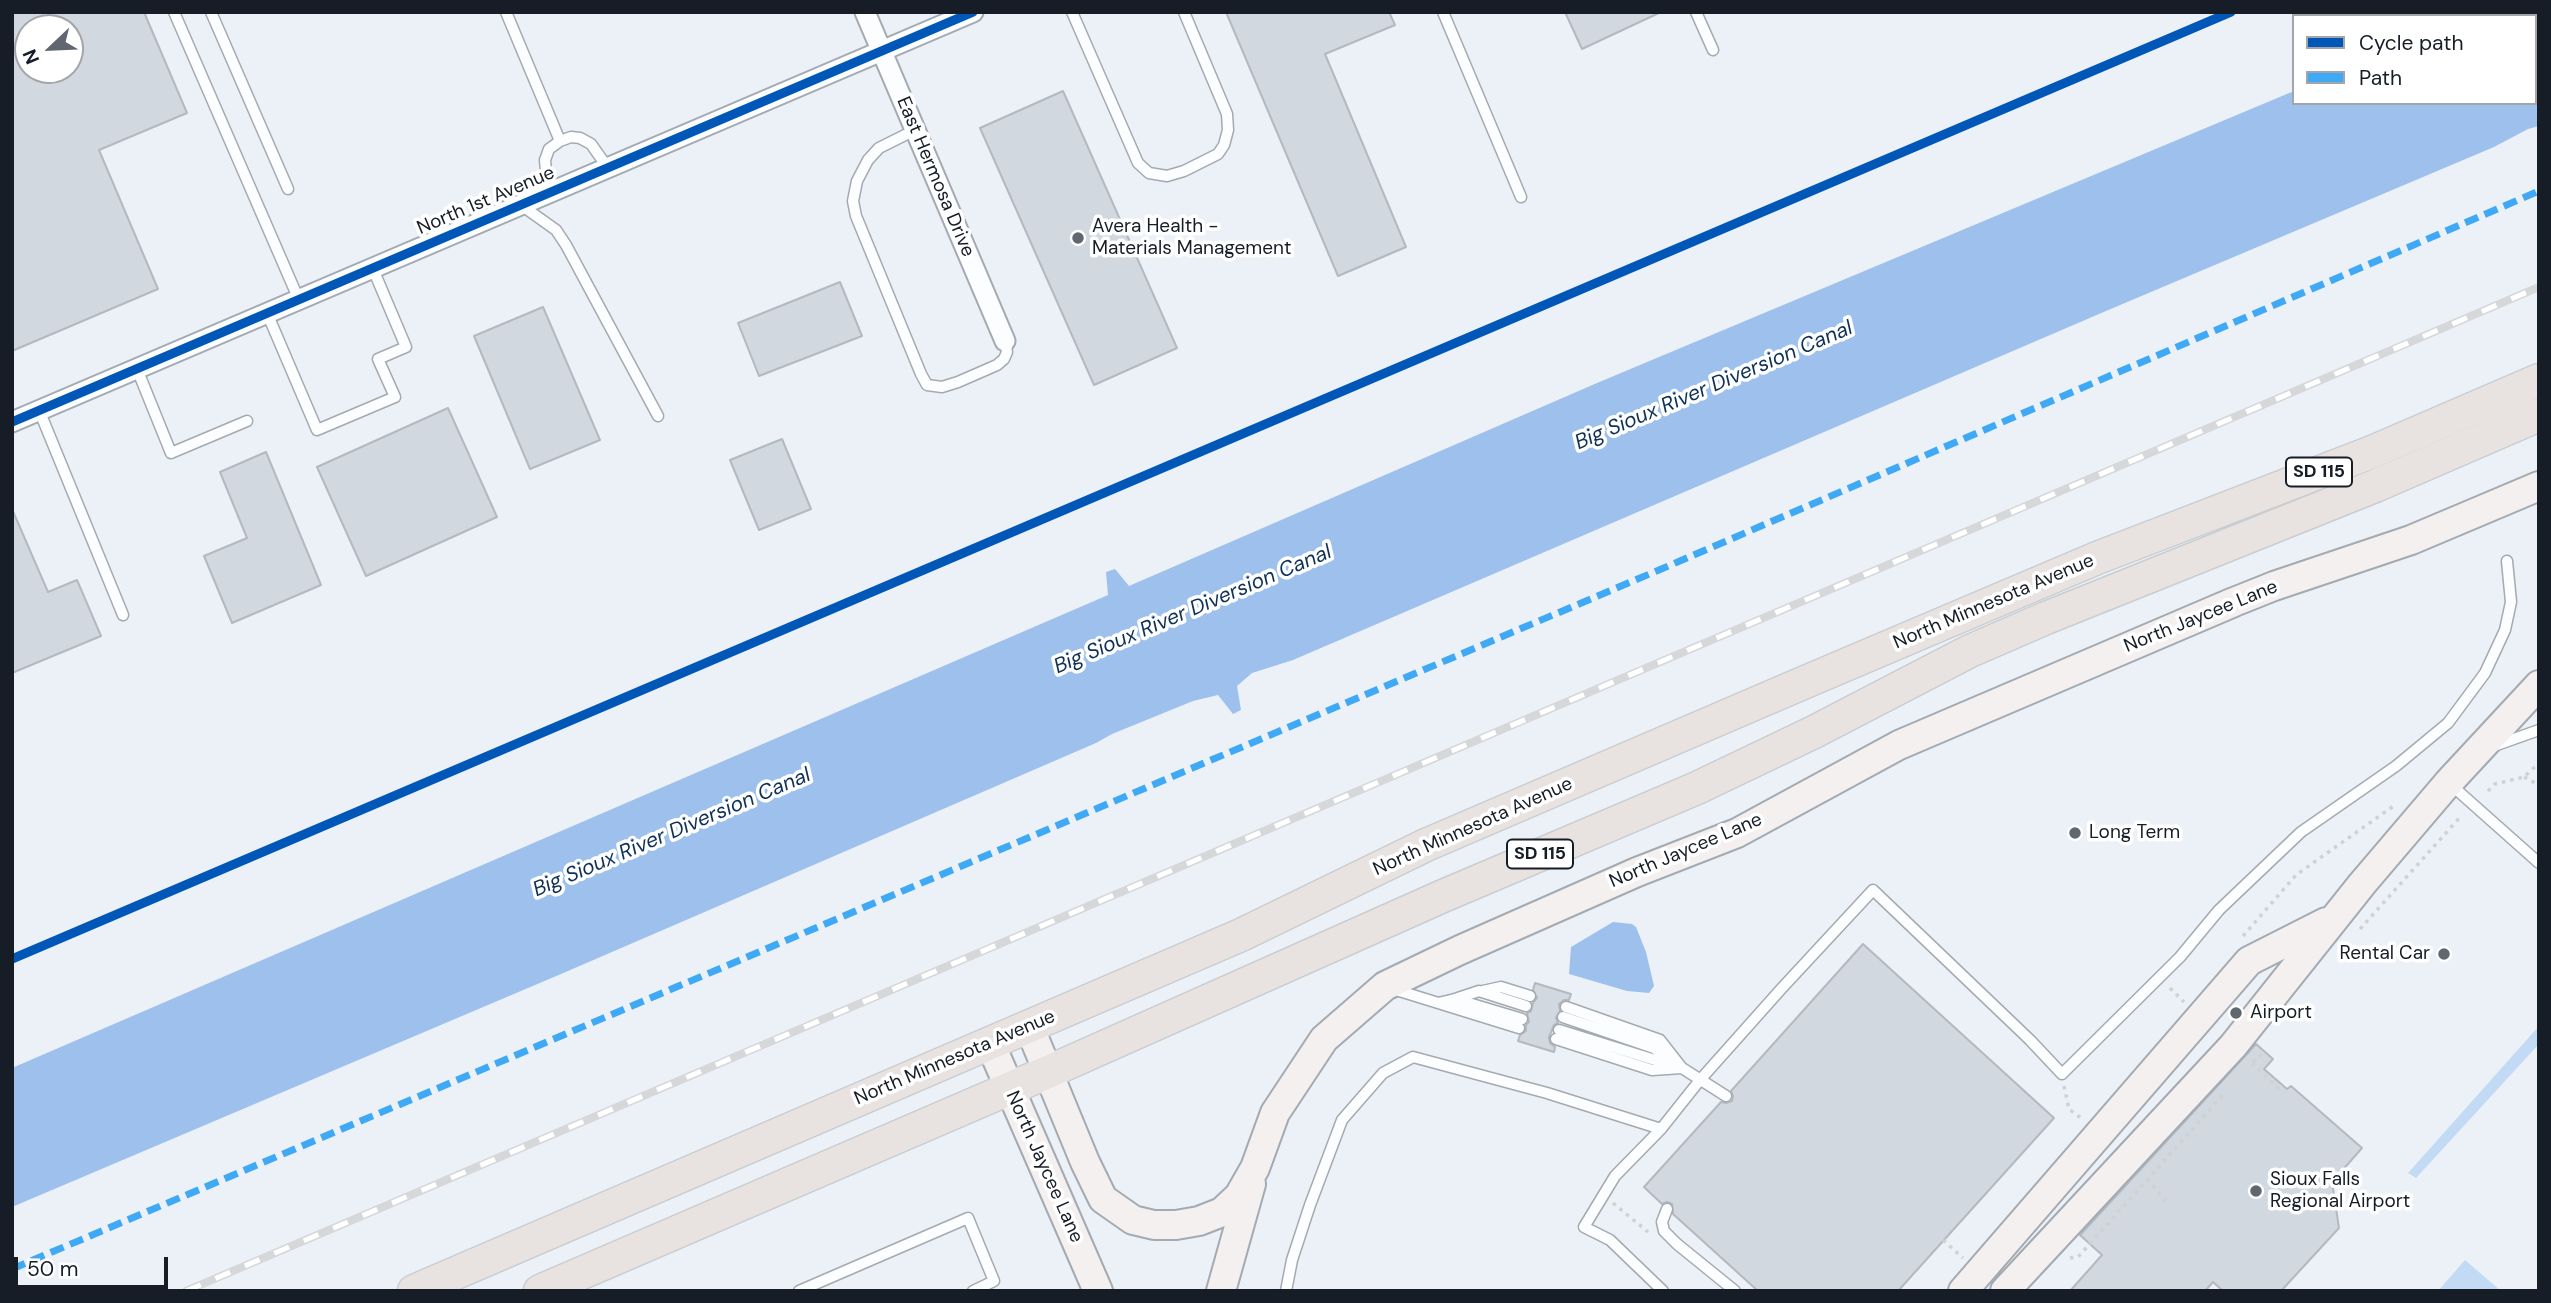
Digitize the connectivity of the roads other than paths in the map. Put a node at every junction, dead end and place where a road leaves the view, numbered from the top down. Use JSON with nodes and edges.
{"nodes":[{"id":1,"x":174,"y":12,"type":"edge"},
{"id":2,"x":211,"y":12,"type":"edge"},
{"id":3,"x":506,"y":12,"type":"edge"},
{"id":4,"x":866,"y":12,"type":"edge"},
{"id":5,"x":973,"y":12,"type":"edge"},
{"id":6,"x":1072,"y":12,"type":"edge"},
{"id":7,"x":1184,"y":12,"type":"edge"},
{"id":8,"x":1443,"y":12,"type":"edge"},
{"id":9,"x":1696,"y":12,"type":"edge"},
{"id":10,"x":1713,"y":50,"type":"dead end"},
{"id":11,"x":882,"y":51,"type":"junction"},
{"id":12,"x":915,"y":130,"type":"junction"},
{"id":13,"x":560,"y":141,"type":"junction"},
{"id":14,"x":608,"y":168,"type":"junction"},
{"id":15,"x":288,"y":189,"type":"dead end"},
{"id":16,"x":552,"y":192,"type":"junction"},
{"id":17,"x":1521,"y":197,"type":"dead end"},
{"id":18,"x":522,"y":205,"type":"junction"},
{"id":19,"x":373,"y":269,"type":"junction"},
{"id":20,"x":299,"y":299,"type":"junction"},
{"id":21,"x":267,"y":313,"type":"junction"},
{"id":22,"x":1005,"y":341,"type":"joint"},
{"id":23,"x":137,"y":369,"type":"junction"},
{"id":24,"x":2539,"y":380,"type":"edge"},
{"id":25,"x":39,"y":410,"type":"junction"},
{"id":26,"x":2539,"y":415,"type":"edge"},
{"id":27,"x":658,"y":416,"type":"dead end"},
{"id":28,"x":247,"y":421,"type":"dead end"},
{"id":29,"x":12,"y":422,"type":"edge"},
{"id":30,"x":2539,"y":486,"type":"edge"},
{"id":31,"x":2507,"y":561,"type":"dead end"},
{"id":32,"x":123,"y":615,"type":"dead end"},
{"id":33,"x":2539,"y":685,"type":"edge"},
{"id":34,"x":2539,"y":730,"type":"edge"},
{"id":35,"x":2477,"y":752,"type":"junction"},
{"id":36,"x":2448,"y":783,"type":"junction"},
{"id":37,"x":2539,"y":863,"type":"edge"},
{"id":38,"x":2336,"y":917,"type":"junction"},
{"id":39,"x":1385,"y":986,"type":"junction"},
{"id":40,"x":1455,"y":999,"type":"junction"},
{"id":41,"x":1528,"y":1001,"type":"dead end"},
{"id":42,"x":1437,"y":1003,"type":"junction"},
{"id":43,"x":1564,"y":1012,"type":"dead end"},
{"id":44,"x":1029,"y":1026,"type":"junction"},
{"id":45,"x":1557,"y":1035,"type":"dead end"},
{"id":46,"x":990,"y":1043,"type":"junction"},
{"id":47,"x":1682,"y":1069,"type":"junction"},
{"id":48,"x":1048,"y":1072,"type":"junction"},
{"id":49,"x":1700,"y":1080,"type":"junction"},
{"id":50,"x":1009,"y":1089,"type":"junction"},
{"id":51,"x":1726,"y":1096,"type":"dead end"},
{"id":52,"x":1661,"y":1129,"type":"junction"},
{"id":53,"x":1255,"y":1168,"type":"junction"},
{"id":54,"x":1667,"y":1209,"type":"dead end"},
{"id":55,"x":1966,"y":1277,"type":"edge"},
{"id":56,"x":415,"y":1291,"type":"edge"},
{"id":57,"x":540,"y":1291,"type":"edge"},
{"id":58,"x":799,"y":1291,"type":"edge"},
{"id":59,"x":972,"y":1291,"type":"edge"},
{"id":60,"x":1098,"y":1291,"type":"edge"},
{"id":61,"x":1221,"y":1291,"type":"edge"},
{"id":62,"x":1286,"y":1291,"type":"edge"},
{"id":63,"x":1663,"y":1291,"type":"edge"},
{"id":64,"x":1735,"y":1291,"type":"edge"},
{"id":65,"x":2005,"y":1291,"type":"edge"}],
"edges":[{"from":1,"to":20,"type":"lane"},
{"from":2,"to":15,"type":"lane"},
{"from":3,"to":13,"type":"lane"},
{"from":4,"to":11,"type":"street","name":"East Hermosa Drive"},
{"from":5,"to":11,"type":"street","name":"North 1st Avenue"},
{"from":6,"to":7,"type":"lane"},
{"from":8,"to":17,"type":"lane"},
{"from":9,"to":10,"type":"lane"},
{"from":11,"to":12,"type":"street","name":"East Hermosa Drive"},
{"from":11,"to":14,"type":"street","name":"North 1st Avenue"},
{"from":12,"to":22,"type":"street","name":"East Hermosa Drive"},
{"from":12,"to":22,"type":"lane"},
{"from":13,"to":14,"type":"lane"},
{"from":13,"to":16,"type":"lane"},
{"from":14,"to":16,"type":"street","name":"North 1st Avenue"},
{"from":16,"to":18,"type":"street","name":"North 1st Avenue"},
{"from":18,"to":19,"type":"street","name":"North 1st Avenue"},
{"from":18,"to":27,"type":"lane"},
{"from":19,"to":20,"type":"street","name":"North 1st Avenue"},
{"from":19,"to":21,"type":"lane"},
{"from":20,"to":21,"type":"street","name":"North 1st Avenue"},
{"from":21,"to":23,"type":"street","name":"North 1st Avenue"},
{"from":23,"to":25,"type":"street","name":"North 1st Avenue"},
{"from":23,"to":28,"type":"lane"},
{"from":24,"to":44,"type":"main road","name":"North Minnesota Avenue","number":"SD 115"},
{"from":25,"to":29,"type":"street","name":"North 1st Avenue"},
{"from":25,"to":32,"type":"lane"},
{"from":26,"to":48,"type":"main road","name":"North Minnesota Avenue","number":"SD 115"},
{"from":30,"to":39,"type":"main road","name":"North Jaycee Lane"},
{"from":31,"to":49,"type":"lane"},
{"from":33,"to":35,"type":"main road"},
{"from":34,"to":35,"type":"lane"},
{"from":35,"to":36,"type":"main road"},
{"from":36,"to":37,"type":"lane"},
{"from":36,"to":38,"type":"main road"},
{"from":38,"to":55,"type":"main road"},
{"from":38,"to":65,"type":"main road"},
{"from":39,"to":42,"type":"lane"},
{"from":39,"to":53,"type":"main road","name":"North Jaycee Lane"},
{"from":40,"to":41,"type":"lane"},
{"from":40,"to":42,"type":"lane"},
{"from":40,"to":42,"type":"lane"},
{"from":43,"to":47,"type":"lane"},
{"from":44,"to":46,"type":"main road","name":"North Minnesota Avenue","number":"SD 115"},
{"from":44,"to":48,"type":"main road","name":"North Jaycee Lane"},
{"from":45,"to":47,"type":"lane"},
{"from":46,"to":50,"type":"main road","name":"North Jaycee Lane"},
{"from":46,"to":56,"type":"main road","name":"North Minnesota Avenue","number":"SD 115"},
{"from":47,"to":49,"type":"lane"},
{"from":48,"to":50,"type":"main road","name":"North Minnesota Avenue","number":"SD 115"},
{"from":48,"to":53,"type":"main road","name":"North Jaycee Lane"},
{"from":49,"to":51,"type":"lane"},
{"from":49,"to":52,"type":"lane"},
{"from":50,"to":57,"type":"main road","name":"North Minnesota Avenue","number":"SD 115"},
{"from":50,"to":60,"type":"main road","name":"North Jaycee Lane"},
{"from":52,"to":62,"type":"lane"},
{"from":52,"to":63,"type":"lane"},
{"from":53,"to":61,"type":"main road"},
{"from":54,"to":64,"type":"lane"},
{"from":58,"to":59,"type":"lane"}]}
